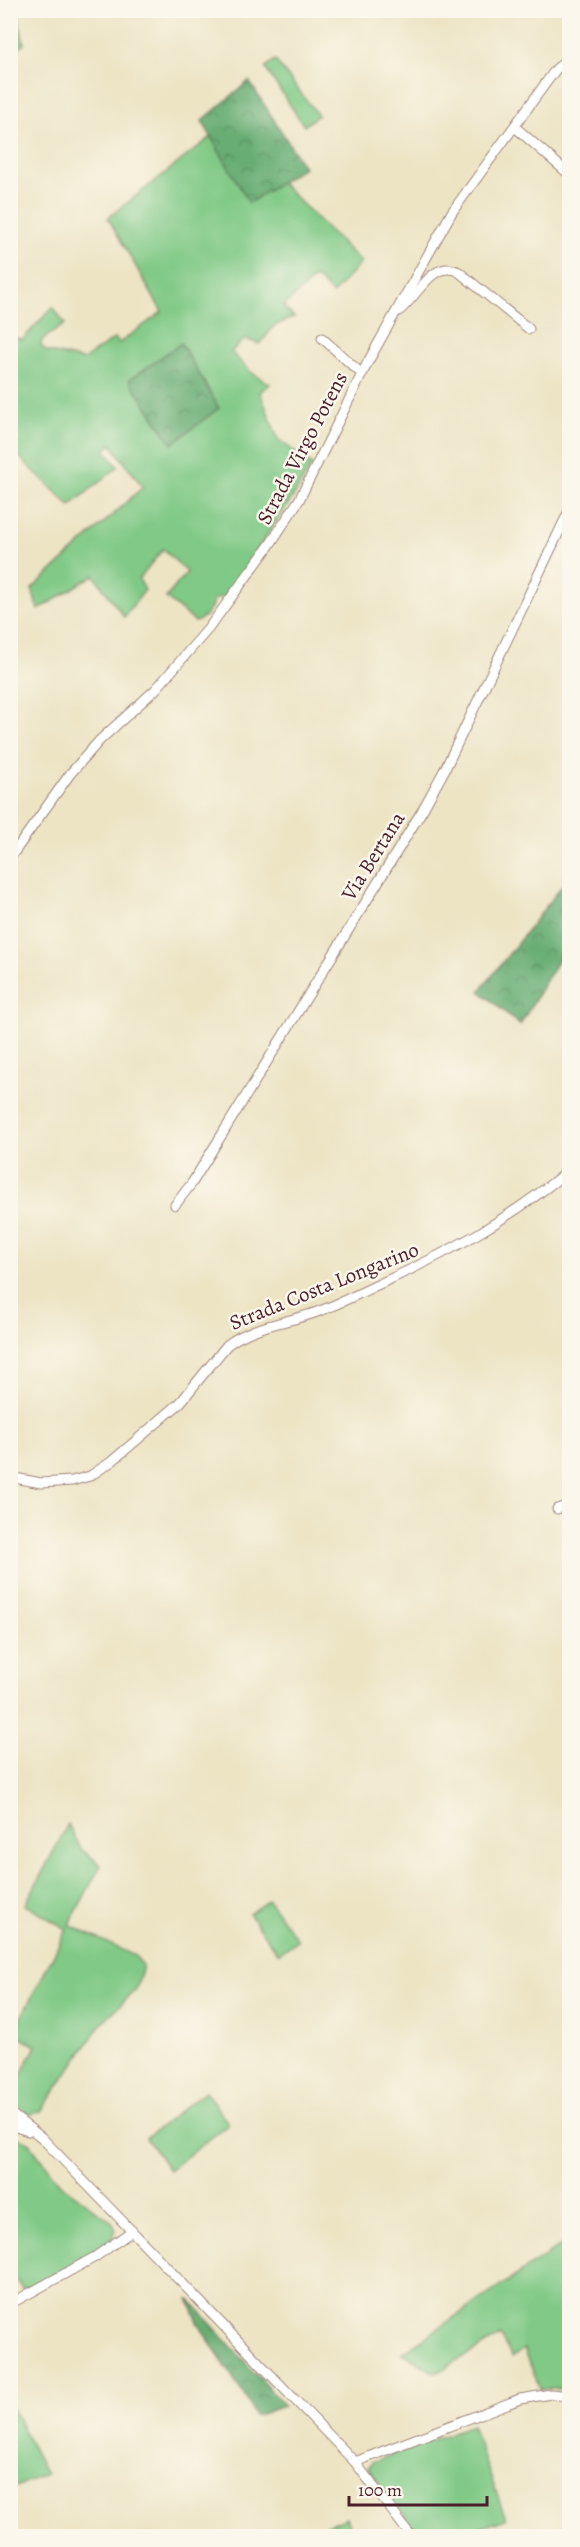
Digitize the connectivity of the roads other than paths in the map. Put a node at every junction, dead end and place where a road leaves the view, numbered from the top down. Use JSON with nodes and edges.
{"nodes":[{"id":1,"x":570,"y":58,"type":"edge"},
{"id":2,"x":515,"y":127,"type":"junction"},
{"id":3,"x":570,"y":175,"type":"edge"},
{"id":4,"x":395,"y":314,"type":"junction"},
{"id":5,"x":529,"y":328,"type":"dead end"},
{"id":6,"x":322,"y":338,"type":"dead end"},
{"id":7,"x":362,"y":374,"type":"junction"},
{"id":8,"x":570,"y":508,"type":"edge"},
{"id":9,"x":10,"y":858,"type":"edge"},
{"id":10,"x":570,"y":1169,"type":"edge"},
{"id":11,"x":176,"y":1205,"type":"dead end"},
{"id":12,"x":10,"y":1477,"type":"edge"},
{"id":13,"x":570,"y":1505,"type":"edge"},
{"id":14,"x":558,"y":1509,"type":"dead end"},
{"id":15,"x":10,"y":2113,"type":"edge"},
{"id":16,"x":10,"y":2125,"type":"edge"},
{"id":17,"x":41,"y":2137,"type":"junction"},
{"id":18,"x":132,"y":2231,"type":"junction"},
{"id":19,"x":10,"y":2304,"type":"edge"},
{"id":20,"x":570,"y":2396,"type":"edge"},
{"id":21,"x":355,"y":2462,"type":"junction"},
{"id":22,"x":411,"y":2536,"type":"edge"}],
"edges":[{"from":1,"to":2,"type":"street","name":"Strada Virgo Potens"},
{"from":2,"to":3,"type":"street"},
{"from":2,"to":4,"type":"street","name":"Strada Virgo Potens"},
{"from":4,"to":5,"type":"street"},
{"from":4,"to":7,"type":"street","name":"Strada Virgo Potens"},
{"from":6,"to":7,"type":"street"},
{"from":7,"to":9,"type":"street","name":"Strada Virgo Potens"},
{"from":8,"to":11,"type":"street","name":"Via Bertana"},
{"from":10,"to":12,"type":"street","name":"Strada Costa Longarino"},
{"from":13,"to":14,"type":"street"},
{"from":15,"to":17,"type":"street"},
{"from":16,"to":17,"type":"street"},
{"from":17,"to":18,"type":"street"},
{"from":18,"to":19,"type":"street"},
{"from":18,"to":21,"type":"street"},
{"from":20,"to":21,"type":"street"},
{"from":21,"to":22,"type":"street"}]}
